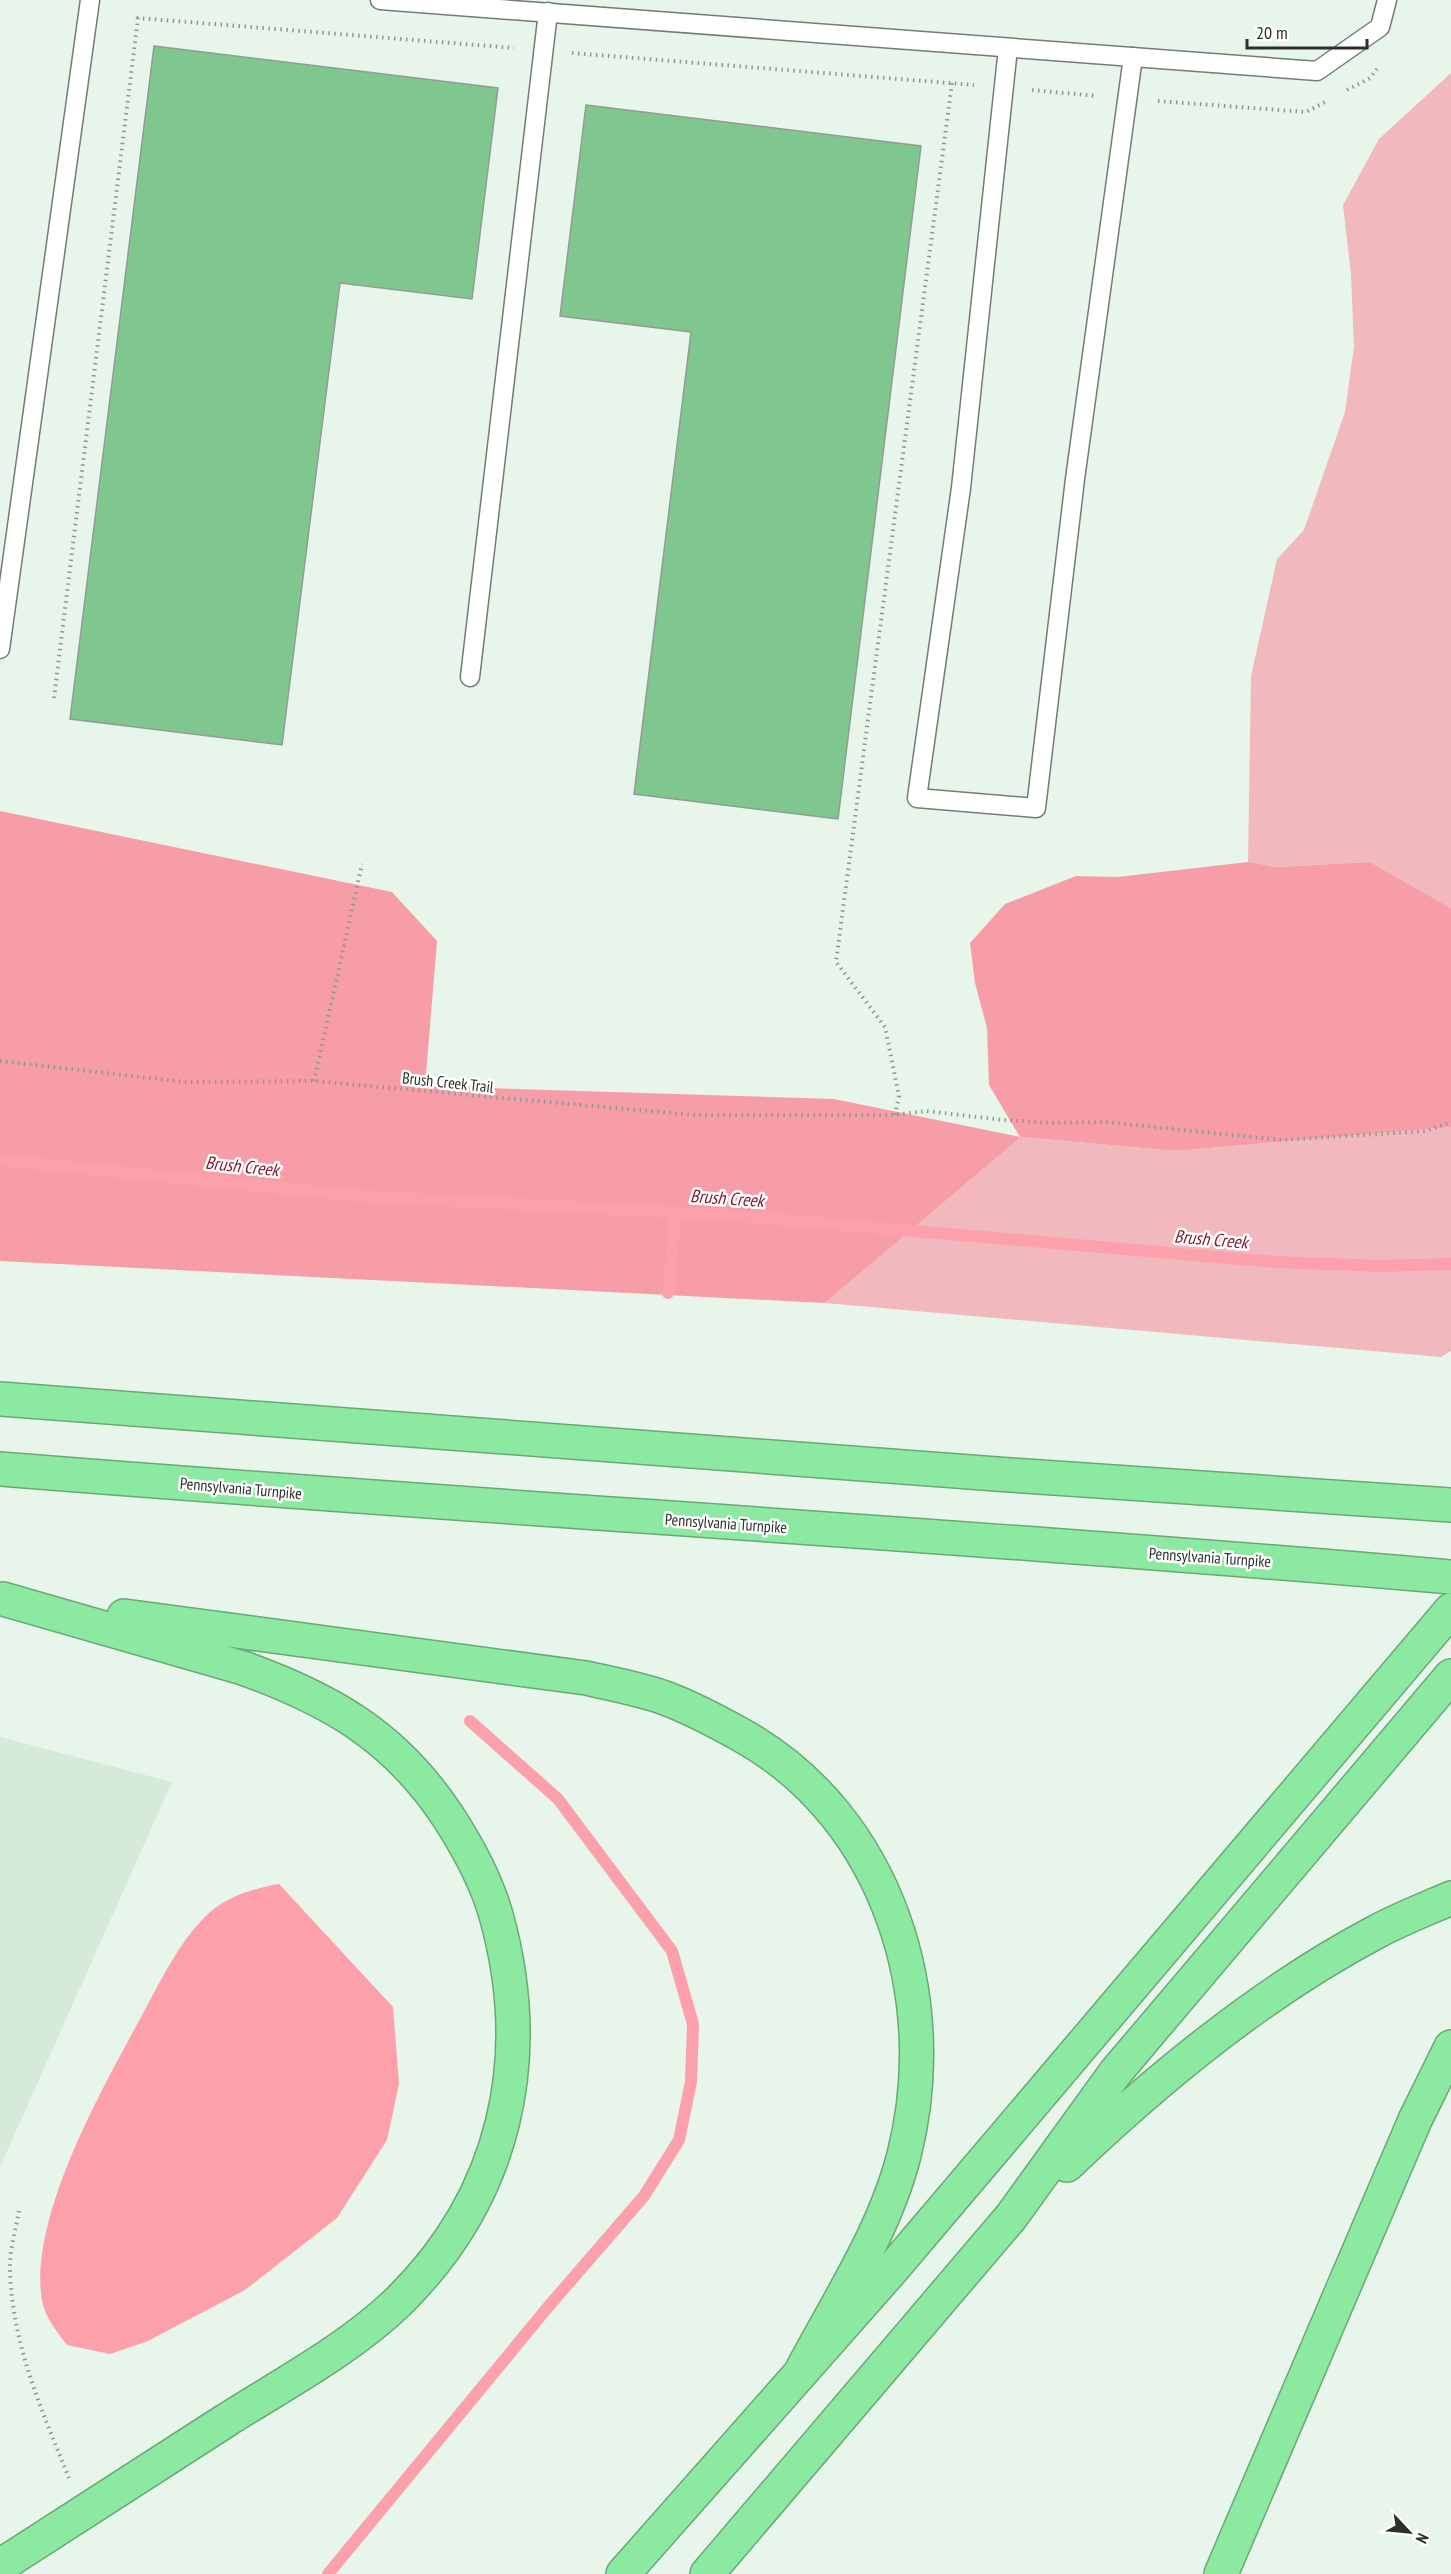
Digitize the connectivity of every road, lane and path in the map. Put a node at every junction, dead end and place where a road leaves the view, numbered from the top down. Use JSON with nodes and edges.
{"nodes":[{"id":1,"x":90,"y":0,"type":"edge"},
{"id":2,"x":380,"y":0,"type":"edge"},
{"id":3,"x":1387,"y":0,"type":"edge"},
{"id":4,"x":548,"y":12,"type":"junction"},
{"id":5,"x":1008,"y":48,"type":"junction"},
{"id":6,"x":1133,"y":57,"type":"junction"},
{"id":7,"x":952,"y":83,"type":"dead end"},
{"id":8,"x":0,"y":649,"type":"edge"},
{"id":9,"x":470,"y":677,"type":"dead end"},
{"id":10,"x":362,"y":864,"type":"dead end"},
{"id":11,"x":0,"y":1061,"type":"edge"},
{"id":12,"x":314,"y":1081,"type":"junction"},
{"id":13,"x":895,"y":1115,"type":"junction"},
{"id":14,"x":1451,"y":1122,"type":"edge"},
{"id":15,"x":0,"y":1399,"type":"edge"},
{"id":16,"x":0,"y":1469,"type":"edge"},
{"id":17,"x":1451,"y":1505,"type":"edge"},
{"id":18,"x":1451,"y":1576,"type":"edge"},
{"id":19,"x":2,"y":1598,"type":"edge"},
{"id":20,"x":1451,"y":1610,"type":"edge"},
{"id":21,"x":1451,"y":1676,"type":"edge"},
{"id":22,"x":1451,"y":1898,"type":"edge"},
{"id":23,"x":1451,"y":2047,"type":"edge"},
{"id":24,"x":19,"y":2211,"type":"dead end"},
{"id":25,"x":1011,"y":2217,"type":"junction"},
{"id":26,"x":803,"y":2368,"type":"junction"},
{"id":27,"x":82,"y":2513,"type":"junction"},
{"id":28,"x":0,"y":2566,"type":"edge"},
{"id":29,"x":623,"y":2574,"type":"edge"},
{"id":30,"x":707,"y":2574,"type":"edge"},
{"id":31,"x":1221,"y":2574,"type":"edge"}],
"edges":[{"from":1,"to":8,"type":"lane"},
{"from":2,"to":4,"type":"lane"},
{"from":3,"to":6,"type":"lane"},
{"from":4,"to":5,"type":"lane"},
{"from":4,"to":9,"type":"lane"},
{"from":5,"to":6,"type":"lane"},
{"from":5,"to":6,"type":"lane"},
{"from":7,"to":13,"type":"path"},
{"from":10,"to":12,"type":"path"},
{"from":11,"to":12,"type":"path","name":"Brush Creek Trail"},
{"from":12,"to":13,"type":"path","name":"Brush Creek Trail"},
{"from":13,"to":14,"type":"path","name":"Brush Creek Trail"},
{"from":15,"to":17,"type":"highway"},
{"from":16,"to":18,"type":"highway","name":"Pennsylvania Turnpike"},
{"from":19,"to":26,"type":"highway"},
{"from":19,"to":27,"type":"highway"},
{"from":20,"to":26,"type":"highway"},
{"from":21,"to":25,"type":"highway"},
{"from":22,"to":25,"type":"highway"},
{"from":23,"to":31,"type":"highway"},
{"from":24,"to":27,"type":"path"},
{"from":25,"to":30,"type":"highway"},
{"from":26,"to":29,"type":"highway"},
{"from":27,"to":28,"type":"highway"}]}
